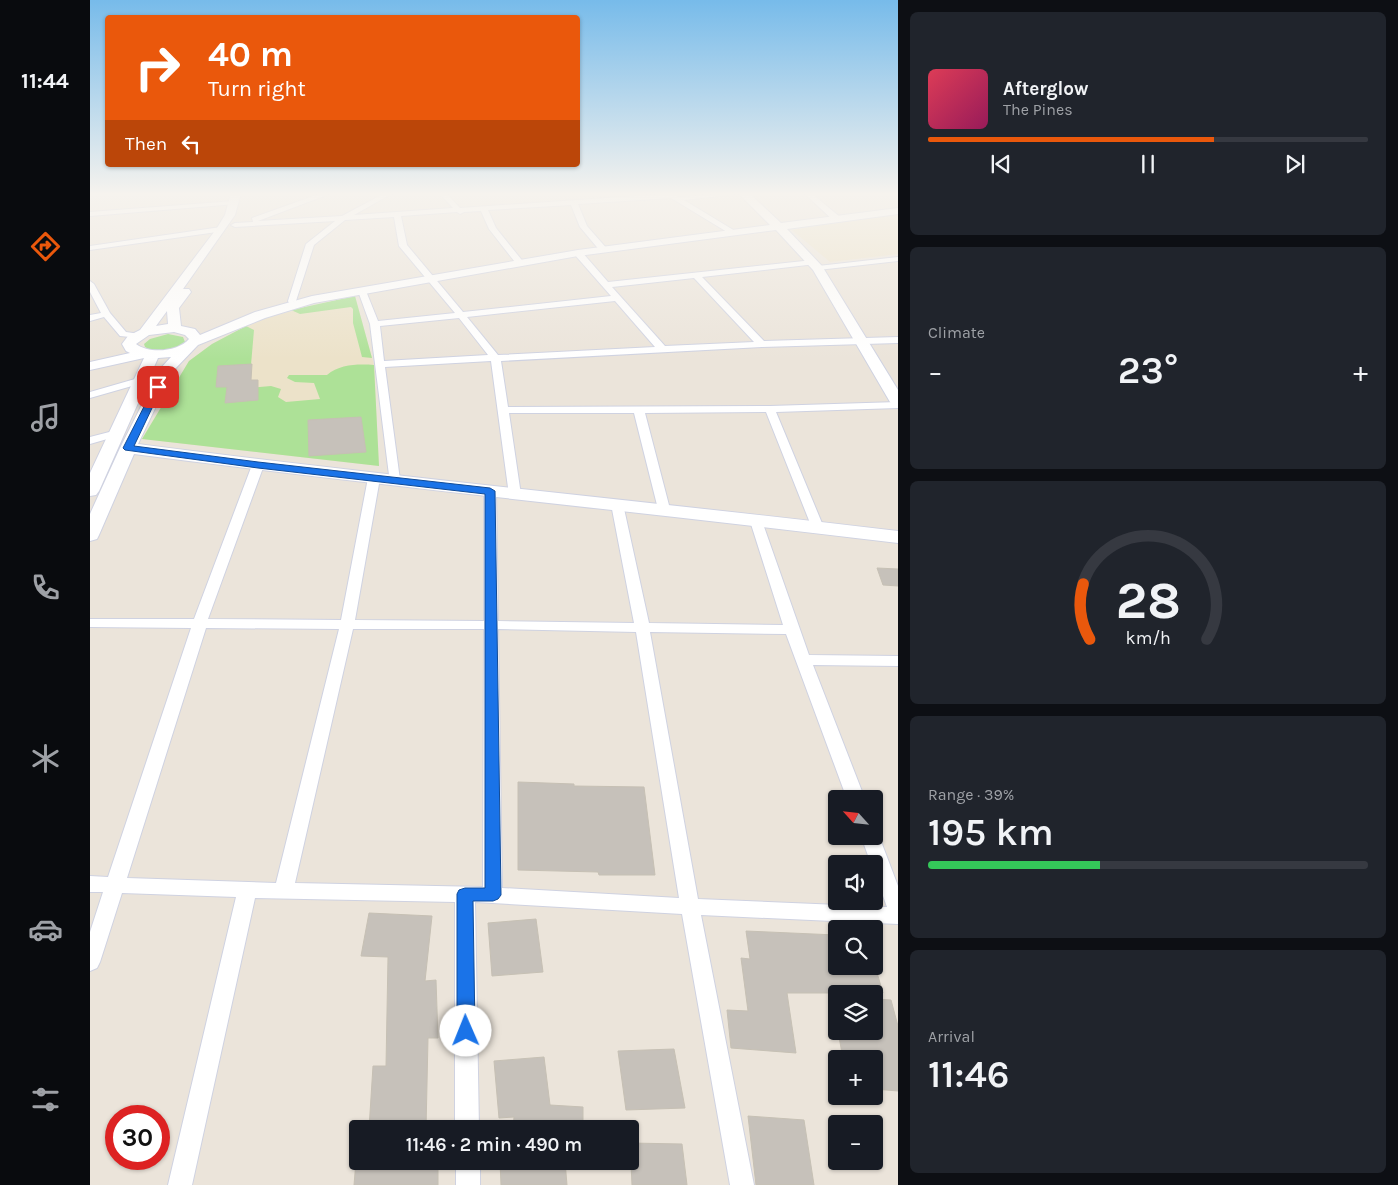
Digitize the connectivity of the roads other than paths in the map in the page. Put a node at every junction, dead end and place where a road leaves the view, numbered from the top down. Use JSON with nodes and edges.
{"nodes":[{"id":1,"x":206,"y":248,"type":"edge"},
{"id":2,"x":218,"y":248,"type":"edge"},
{"id":3,"x":309,"y":248,"type":"edge"},
{"id":4,"x":405,"y":248,"type":"edge"},
{"id":5,"x":508,"y":248,"type":"edge"},
{"id":6,"x":616,"y":248,"type":"edge"},
{"id":7,"x":799,"y":248,"type":"edge"},
{"id":8,"x":604,"y":250,"type":"joint"},
{"id":9,"x":578,"y":253,"type":"junction"},
{"id":10,"x":898,"y":259,"type":"edge"},
{"id":11,"x":881,"y":261,"type":"junction"},
{"id":12,"x":521,"y":264,"type":"junction"},
{"id":13,"x":815,"y":265,"type":"junction"},
{"id":14,"x":892,"y":268,"type":"dead end"},
{"id":15,"x":696,"y":275,"type":"junction"},
{"id":16,"x":432,"y":278,"type":"junction"},
{"id":17,"x":607,"y":284,"type":"junction"},
{"id":18,"x":91,"y":290,"type":"edge"},
{"id":19,"x":362,"y":291,"type":"junction"},
{"id":20,"x":617,"y":298,"type":"junction"},
{"id":21,"x":312,"y":300,"type":"junction"},
{"id":22,"x":292,"y":301,"type":"junction"},
{"id":23,"x":106,"y":314,"type":"junction"},
{"id":24,"x":460,"y":315,"type":"junction"},
{"id":25,"x":90,"y":318,"type":"edge"},
{"id":26,"x":375,"y":324,"type":"junction"},
{"id":27,"x":178,"y":329,"type":"junction"},
{"id":28,"x":137,"y":338,"type":"junction"},
{"id":29,"x":898,"y":340,"type":"edge"},
{"id":30,"x":862,"y":342,"type":"junction"},
{"id":31,"x":192,"y":344,"type":"junction"},
{"id":32,"x":762,"y":344,"type":"junction"},
{"id":33,"x":663,"y":350,"type":"junction"},
{"id":34,"x":90,"y":353,"type":"edge"},
{"id":35,"x":148,"y":354,"type":"junction"},
{"id":36,"x":496,"y":359,"type":"junction"},
{"id":37,"x":380,"y":364,"type":"junction"},
{"id":38,"x":90,"y":366,"type":"edge"},
{"id":39,"x":142,"y":380,"type":"junction"},
{"id":40,"x":90,"y":395,"type":"edge"},
{"id":41,"x":898,"y":404,"type":"edge"},
{"id":42,"x":770,"y":409,"type":"junction"},
{"id":43,"x":503,"y":410,"type":"junction"},
{"id":44,"x":639,"y":410,"type":"junction"},
{"id":45,"x":117,"y":433,"type":"junction"},
{"id":46,"x":90,"y":441,"type":"edge"},
{"id":47,"x":128,"y":448,"type":"junction"},
{"id":48,"x":258,"y":465,"type":"junction"},
{"id":49,"x":374,"y":478,"type":"junction"},
{"id":50,"x":394,"y":480,"type":"junction"},
{"id":51,"x":90,"y":491,"type":"edge"},
{"id":52,"x":490,"y":491,"type":"junction"},
{"id":53,"x":515,"y":494,"type":"junction"},
{"id":54,"x":617,"y":504,"type":"junction"},
{"id":55,"x":664,"y":509,"type":"junction"},
{"id":56,"x":756,"y":521,"type":"junction"},
{"id":57,"x":818,"y":528,"type":"junction"},
{"id":58,"x":90,"y":535,"type":"edge"},
{"id":59,"x":898,"y":537,"type":"edge"},
{"id":60,"x":90,"y":623,"type":"edge"},
{"id":61,"x":200,"y":623,"type":"junction"},
{"id":62,"x":347,"y":624,"type":"junction"},
{"id":63,"x":492,"y":625,"type":"junction"},
{"id":64,"x":642,"y":626,"type":"junction"},
{"id":65,"x":792,"y":630,"type":"junction"},
{"id":66,"x":805,"y":660,"type":"junction"},
{"id":67,"x":898,"y":661,"type":"edge"},
{"id":68,"x":853,"y":790,"type":"edge"},
{"id":69,"x":873,"y":845,"type":"edge"},
{"id":70,"x":90,"y":884,"type":"edge"},
{"id":71,"x":116,"y":884,"type":"junction"},
{"id":72,"x":247,"y":890,"type":"junction"},
{"id":73,"x":284,"y":890,"type":"junction"},
{"id":74,"x":465,"y":894,"type":"junction"},
{"id":75,"x":493,"y":895,"type":"junction"},
{"id":76,"x":690,"y":907,"type":"junction"},
{"id":77,"x":898,"y":912,"type":"edge"},
{"id":78,"x":898,"y":916,"type":"edge"},
{"id":79,"x":90,"y":962,"type":"edge"},
{"id":80,"x":467,"y":1120,"type":"edge"},
{"id":81,"x":468,"y":1170,"type":"edge"},
{"id":82,"x":180,"y":1185,"type":"edge"},
{"id":83,"x":468,"y":1185,"type":"edge"},
{"id":84,"x":742,"y":1185,"type":"edge"}],
"edges":[{"from":1,"to":28,"type":"street"},
{"from":2,"to":27,"type":"street"},
{"from":3,"to":22,"type":"street"},
{"from":4,"to":16,"type":"street"},
{"from":5,"to":12,"type":"street"},
{"from":6,"to":8,"type":"street"},
{"from":7,"to":13,"type":"street"},
{"from":8,"to":9,"type":"street"},
{"from":9,"to":12,"type":"street"},
{"from":9,"to":17,"type":"street"},
{"from":10,"to":11,"type":"street"},
{"from":11,"to":13,"type":"street"},
{"from":11,"to":14,"type":"street"},
{"from":12,"to":16,"type":"street"},
{"from":13,"to":15,"type":"street"},
{"from":13,"to":30,"type":"street"},
{"from":15,"to":17,"type":"street"},
{"from":15,"to":32,"type":"street"},
{"from":16,"to":19,"type":"street"},
{"from":16,"to":24,"type":"street"},
{"from":17,"to":20,"type":"street"},
{"from":18,"to":23,"type":"street"},
{"from":19,"to":21,"type":"street"},
{"from":19,"to":26,"type":"street"},
{"from":20,"to":24,"type":"street"},
{"from":20,"to":33,"type":"street"},
{"from":21,"to":22,"type":"street"},
{"from":21,"to":31,"type":"street"},
{"from":22,"to":27,"type":"street"},
{"from":23,"to":25,"type":"street"},
{"from":23,"to":28,"type":"street"},
{"from":24,"to":26,"type":"street"},
{"from":24,"to":36,"type":"street"},
{"from":26,"to":37,"type":"street"},
{"from":27,"to":28,"type":"street"},
{"from":27,"to":31,"type":"street"},
{"from":28,"to":34,"type":"street"},
{"from":28,"to":35,"type":"street"},
{"from":29,"to":30,"type":"street"},
{"from":30,"to":32,"type":"street"},
{"from":30,"to":41,"type":"street"},
{"from":31,"to":35,"type":"street"},
{"from":31,"to":47,"type":"street"},
{"from":32,"to":33,"type":"street"},
{"from":33,"to":36,"type":"street"},
{"from":35,"to":38,"type":"street"},
{"from":35,"to":39,"type":"street"},
{"from":36,"to":37,"type":"street"},
{"from":36,"to":43,"type":"street"},
{"from":37,"to":50,"type":"street"},
{"from":39,"to":40,"type":"street"},
{"from":39,"to":45,"type":"street"},
{"from":41,"to":42,"type":"street"},
{"from":42,"to":44,"type":"street"},
{"from":42,"to":57,"type":"street"},
{"from":43,"to":44,"type":"street"},
{"from":43,"to":53,"type":"street"},
{"from":44,"to":55,"type":"street"},
{"from":45,"to":46,"type":"street"},
{"from":45,"to":51,"type":"street"},
{"from":47,"to":48,"type":"street"},
{"from":47,"to":58,"type":"street"},
{"from":48,"to":49,"type":"street"},
{"from":48,"to":61,"type":"street"},
{"from":49,"to":50,"type":"street"},
{"from":49,"to":62,"type":"street"},
{"from":50,"to":52,"type":"street"},
{"from":52,"to":53,"type":"street"},
{"from":52,"to":63,"type":"street"},
{"from":53,"to":54,"type":"street"},
{"from":54,"to":55,"type":"street"},
{"from":54,"to":64,"type":"street"},
{"from":55,"to":56,"type":"street"},
{"from":56,"to":57,"type":"street"},
{"from":56,"to":65,"type":"street"},
{"from":57,"to":59,"type":"street"},
{"from":60,"to":61,"type":"street"},
{"from":61,"to":62,"type":"street"},
{"from":61,"to":71,"type":"street"},
{"from":62,"to":63,"type":"street"},
{"from":62,"to":73,"type":"street"},
{"from":63,"to":64,"type":"street"},
{"from":63,"to":75,"type":"street"},
{"from":64,"to":65,"type":"street"},
{"from":64,"to":76,"type":"street"},
{"from":65,"to":66,"type":"street"},
{"from":66,"to":67,"type":"street"},
{"from":66,"to":68,"type":"street"},
{"from":69,"to":77,"type":"street"},
{"from":70,"to":71,"type":"street"},
{"from":71,"to":72,"type":"street"},
{"from":71,"to":79,"type":"street"},
{"from":72,"to":73,"type":"street"},
{"from":72,"to":82,"type":"street"},
{"from":73,"to":74,"type":"street"},
{"from":74,"to":75,"type":"street"},
{"from":74,"to":80,"type":"street"},
{"from":75,"to":76,"type":"street"},
{"from":76,"to":78,"type":"street"},
{"from":76,"to":84,"type":"street"},
{"from":81,"to":83,"type":"street"}]}
